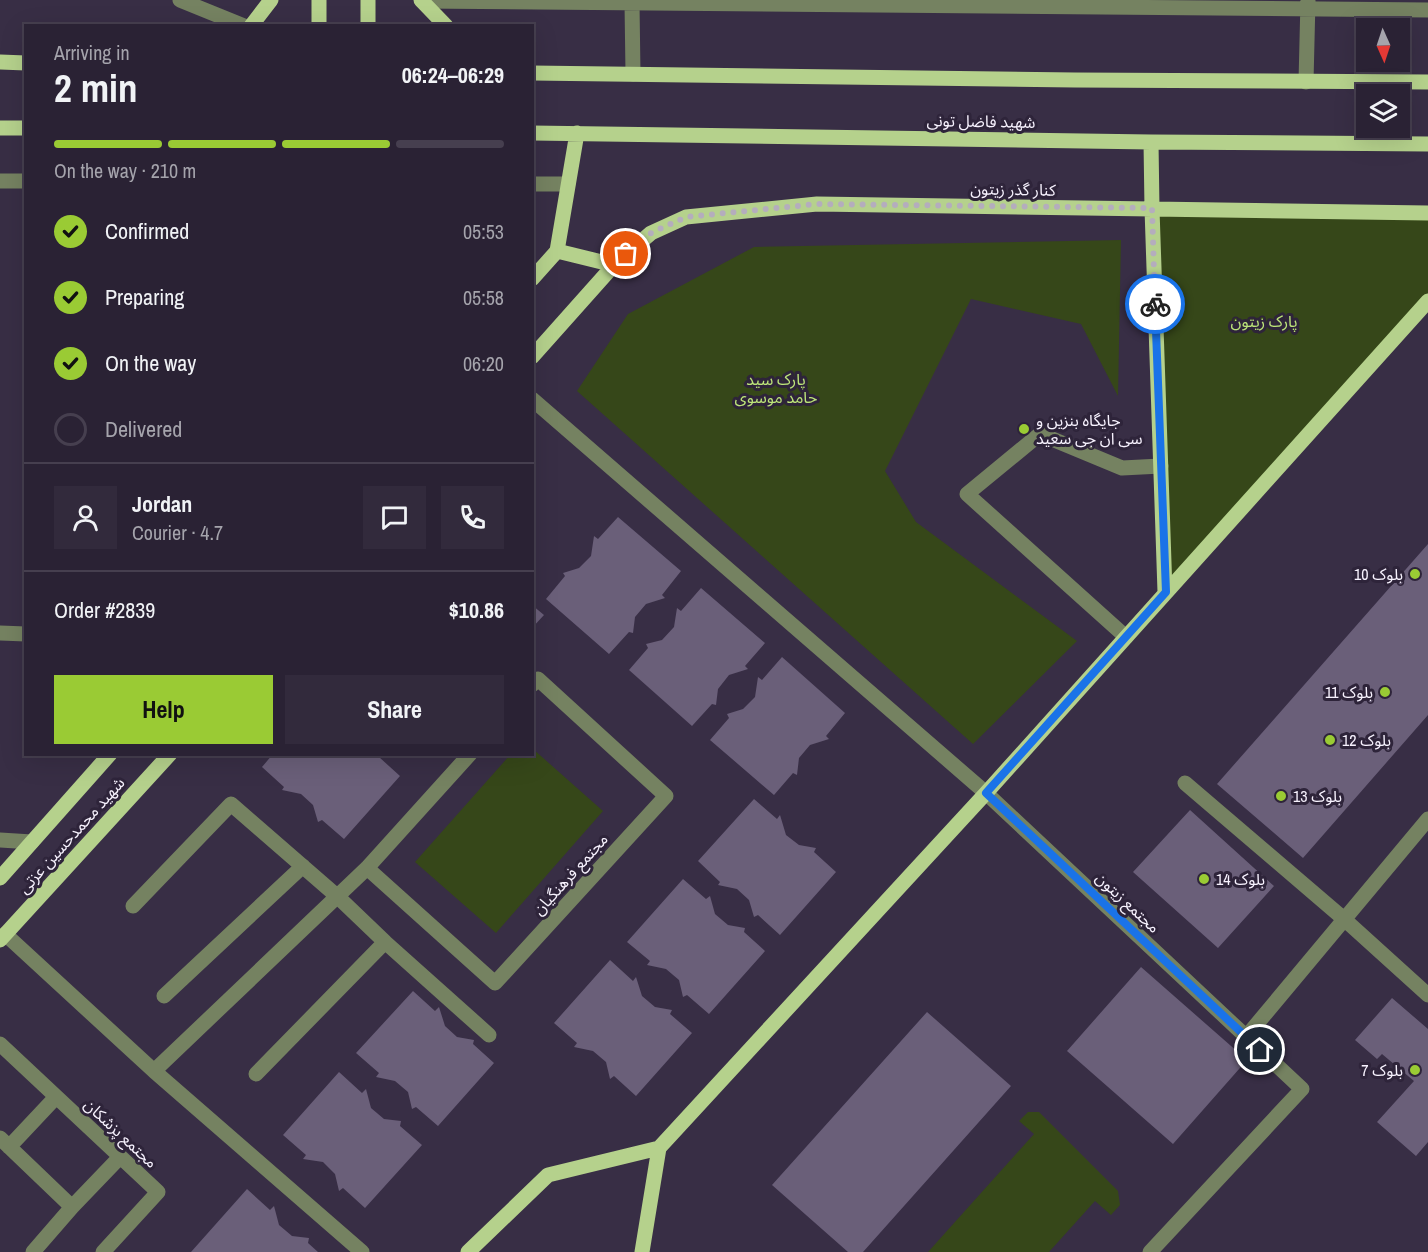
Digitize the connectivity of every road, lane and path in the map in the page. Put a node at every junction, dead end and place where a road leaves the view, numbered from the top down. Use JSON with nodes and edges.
{"nodes":[{"id":1,"x":180,"y":0,"type":"edge"},
{"id":2,"x":271,"y":0,"type":"edge"},
{"id":3,"x":319,"y":0,"type":"edge"},
{"id":4,"x":368,"y":0,"type":"edge"},
{"id":5,"x":422,"y":1,"type":"edge"},
{"id":6,"x":632,"y":3,"type":"junction"},
{"id":7,"x":1308,"y":5,"type":"edge"},
{"id":8,"x":1428,"y":10,"type":"edge"},
{"id":9,"x":239,"y":24,"type":"edge"},
{"id":10,"x":253,"y":24,"type":"edge"},
{"id":11,"x":319,"y":24,"type":"edge"},
{"id":12,"x":368,"y":24,"type":"edge"},
{"id":13,"x":444,"y":24,"type":"edge"},
{"id":14,"x":0,"y":62,"type":"edge"},
{"id":15,"x":24,"y":63,"type":"edge"},
{"id":16,"x":536,"y":71,"type":"edge"},
{"id":17,"x":633,"y":74,"type":"junction"},
{"id":18,"x":1306,"y":82,"type":"junction"},
{"id":19,"x":1428,"y":82,"type":"edge"},
{"id":20,"x":0,"y":128,"type":"edge"},
{"id":21,"x":24,"y":128,"type":"edge"},
{"id":22,"x":534,"y":133,"type":"edge"},
{"id":23,"x":577,"y":133,"type":"junction"},
{"id":24,"x":1150,"y":142,"type":"junction"},
{"id":25,"x":1428,"y":144,"type":"edge"},
{"id":26,"x":0,"y":181,"type":"edge"},
{"id":27,"x":24,"y":181,"type":"edge"},
{"id":28,"x":534,"y":184,"type":"edge"},
{"id":29,"x":568,"y":184,"type":"junction"},
{"id":30,"x":1152,"y":208,"type":"junction"},
{"id":31,"x":1428,"y":213,"type":"edge"},
{"id":32,"x":557,"y":251,"type":"junction"},
{"id":33,"x":614,"y":265,"type":"junction"},
{"id":34,"x":534,"y":277,"type":"edge"},
{"id":35,"x":1428,"y":301,"type":"edge"},
{"id":36,"x":534,"y":355,"type":"edge"},
{"id":37,"x":534,"y":401,"type":"edge"},
{"id":38,"x":1161,"y":466,"type":"junction"},
{"id":39,"x":1166,"y":592,"type":"junction"},
{"id":40,"x":0,"y":633,"type":"edge"},
{"id":41,"x":24,"y":634,"type":"edge"},
{"id":42,"x":1126,"y":637,"type":"junction"},
{"id":43,"x":534,"y":683,"type":"edge"},
{"id":44,"x":108,"y":756,"type":"edge"},
{"id":45,"x":168,"y":756,"type":"edge"},
{"id":46,"x":468,"y":756,"type":"edge"},
{"id":47,"x":1185,"y":783,"type":"dead end"},
{"id":48,"x":986,"y":793,"type":"junction"},
{"id":49,"x":1428,"y":819,"type":"edge"},
{"id":50,"x":0,"y":840,"type":"edge"},
{"id":51,"x":32,"y":842,"type":"junction"},
{"id":52,"x":303,"y":866,"type":"junction"},
{"id":53,"x":368,"y":868,"type":"junction"},
{"id":54,"x":0,"y":878,"type":"edge"},
{"id":55,"x":338,"y":897,"type":"junction"},
{"id":56,"x":133,"y":906,"type":"dead end"},
{"id":57,"x":1344,"y":919,"type":"junction"},
{"id":58,"x":3,"y":937,"type":"edge"},
{"id":59,"x":385,"y":942,"type":"junction"},
{"id":60,"x":1428,"y":994,"type":"edge"},
{"id":61,"x":164,"y":996,"type":"dead end"},
{"id":62,"x":489,"y":1035,"type":"dead end"},
{"id":63,"x":1246,"y":1037,"type":"junction"},
{"id":64,"x":0,"y":1044,"type":"edge"},
{"id":65,"x":153,"y":1071,"type":"junction"},
{"id":66,"x":256,"y":1074,"type":"dead end"},
{"id":67,"x":56,"y":1097,"type":"junction"},
{"id":68,"x":5,"y":1143,"type":"edge"},
{"id":69,"x":658,"y":1148,"type":"junction"},
{"id":70,"x":120,"y":1157,"type":"junction"},
{"id":71,"x":72,"y":1207,"type":"junction"},
{"id":72,"x":33,"y":1252,"type":"edge"},
{"id":73,"x":103,"y":1252,"type":"edge"},
{"id":74,"x":362,"y":1252,"type":"edge"},
{"id":75,"x":468,"y":1252,"type":"edge"},
{"id":76,"x":642,"y":1252,"type":"edge"},
{"id":77,"x":1150,"y":1252,"type":"edge"}],
"edges":[{"from":1,"to":9,"type":"street"},
{"from":2,"to":10,"type":"main road"},
{"from":3,"to":11,"type":"main road"},
{"from":4,"to":12,"type":"main road"},
{"from":5,"to":6,"type":"street"},
{"from":5,"to":13,"type":"main road"},
{"from":6,"to":7,"type":"street"},
{"from":6,"to":17,"type":"street"},
{"from":7,"to":8,"type":"street"},
{"from":7,"to":18,"type":"street"},
{"from":14,"to":15,"type":"main road"},
{"from":16,"to":17,"type":"main road"},
{"from":17,"to":18,"type":"main road"},
{"from":18,"to":19,"type":"main road"},
{"from":20,"to":21,"type":"main road"},
{"from":22,"to":23,"type":"main road","name":"شهید فاضل تونی"},
{"from":23,"to":24,"type":"main road","name":"شهید فاضل تونی"},
{"from":23,"to":29,"type":"main road"},
{"from":24,"to":25,"type":"main road","name":"شهید فاضل تونی"},
{"from":24,"to":30,"type":"main road"},
{"from":26,"to":27,"type":"street"},
{"from":28,"to":29,"type":"street"},
{"from":29,"to":32,"type":"main road"},
{"from":30,"to":31,"type":"main road","name":"کنار گذر زیتون"},
{"from":30,"to":33,"type":"main road","name":"کنار گذر زیتون"},
{"from":30,"to":38,"type":"main road"},
{"from":32,"to":33,"type":"main road"},
{"from":32,"to":34,"type":"main road"},
{"from":33,"to":36,"type":"main road"},
{"from":35,"to":39,"type":"main road"},
{"from":37,"to":48,"type":"street","name":"مجتمع زیتون"},
{"from":38,"to":39,"type":"main road"},
{"from":38,"to":42,"type":"street"},
{"from":39,"to":42,"type":"main road"},
{"from":40,"to":41,"type":"street"},
{"from":42,"to":48,"type":"main road"},
{"from":43,"to":53,"type":"street","name":"مجتمع فرهنگیان"},
{"from":44,"to":51,"type":"main road","name":"شهید محمدحسین عزتی"},
{"from":45,"to":58,"type":"main road","name":"شهید محمدحسین عزتی"},
{"from":46,"to":53,"type":"street"},
{"from":47,"to":57,"type":"street"},
{"from":48,"to":63,"type":"street","name":"مجتمع زیتون"},
{"from":48,"to":69,"type":"main road"},
{"from":49,"to":57,"type":"street"},
{"from":50,"to":51,"type":"street"},
{"from":51,"to":54,"type":"main road","name":"شهید محمدحسین عزتی"},
{"from":52,"to":55,"type":"street"},
{"from":52,"to":56,"type":"street"},
{"from":52,"to":61,"type":"street"},
{"from":53,"to":55,"type":"street"},
{"from":55,"to":59,"type":"street"},
{"from":55,"to":65,"type":"street"},
{"from":57,"to":60,"type":"street"},
{"from":57,"to":63,"type":"street"},
{"from":58,"to":65,"type":"street"},
{"from":59,"to":62,"type":"street"},
{"from":59,"to":66,"type":"street"},
{"from":63,"to":77,"type":"street","name":"مجتمع زیتون"},
{"from":64,"to":67,"type":"street","name":"مجتمع پزشکان"},
{"from":65,"to":74,"type":"street"},
{"from":67,"to":68,"type":"street"},
{"from":67,"to":70,"type":"street","name":"مجتمع پزشکان"},
{"from":68,"to":71,"type":"street"},
{"from":69,"to":75,"type":"main road"},
{"from":69,"to":76,"type":"main road"},
{"from":70,"to":71,"type":"street"},
{"from":70,"to":73,"type":"street","name":"مجتمع پزشکان"},
{"from":71,"to":72,"type":"street"}]}
